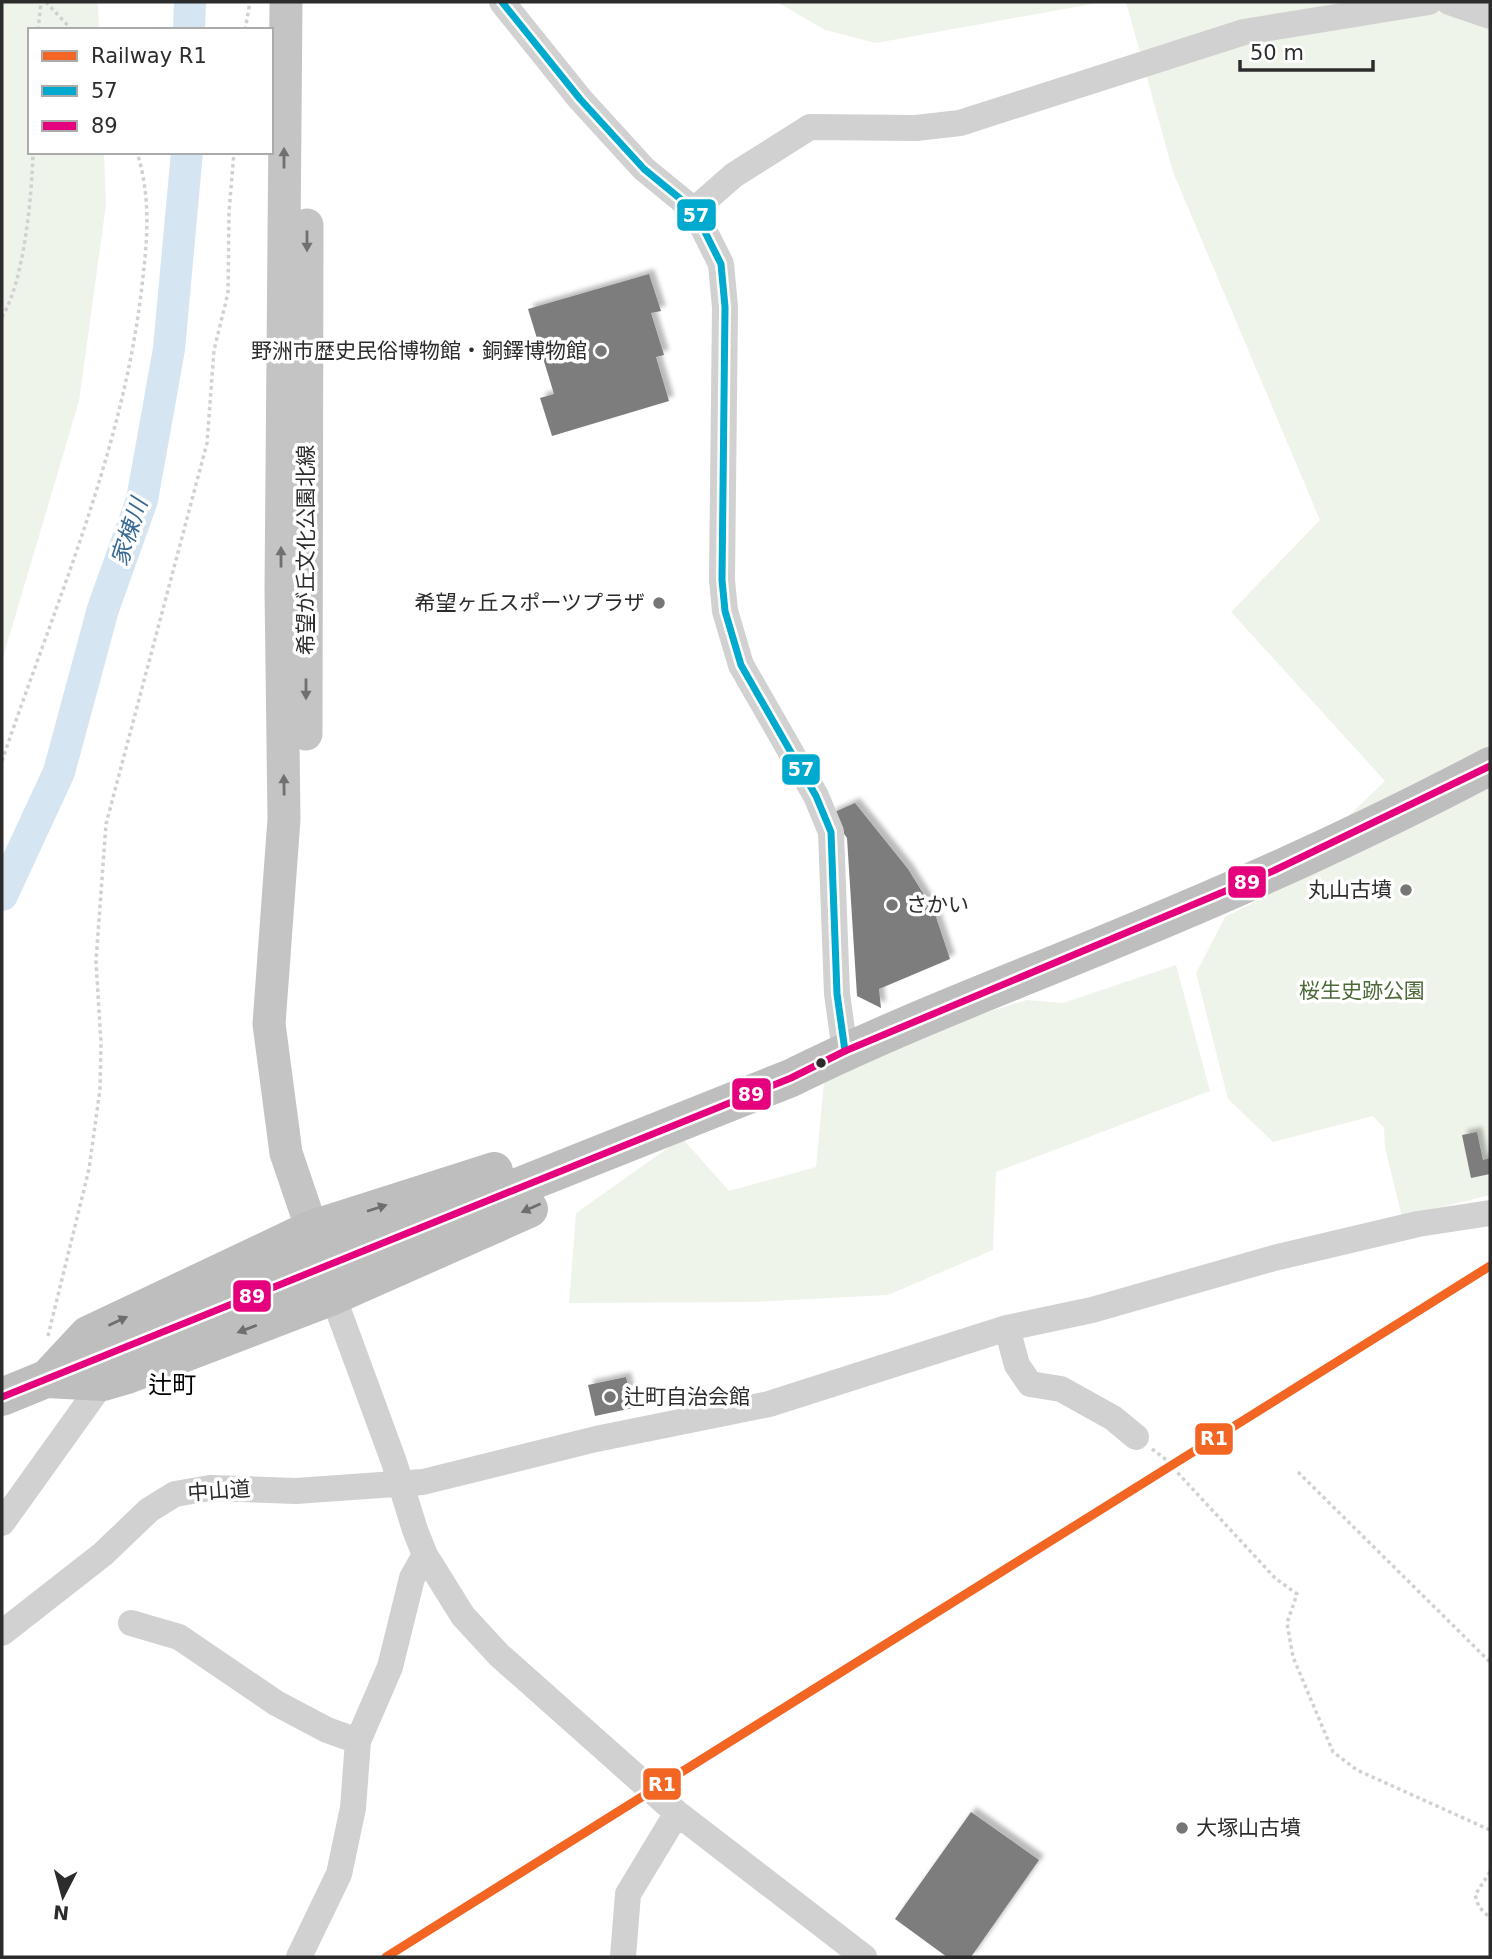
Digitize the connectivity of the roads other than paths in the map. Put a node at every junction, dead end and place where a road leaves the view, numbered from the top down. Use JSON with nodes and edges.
{"nodes":[{"id":1,"x":286,"y":2,"type":"edge"},
{"id":2,"x":308,"y":2,"type":"edge"},
{"id":3,"x":502,"y":2,"type":"edge"},
{"id":4,"x":1429,"y":2,"type":"edge"},
{"id":5,"x":1449,"y":2,"type":"edge"},
{"id":6,"x":1490,"y":16,"type":"edge"},
{"id":7,"x":694,"y":210,"type":"junction"},
{"id":8,"x":1490,"y":766,"type":"edge"},
{"id":9,"x":845,"y":1051,"type":"junction"},
{"id":10,"x":276,"y":1097,"type":"junction"},
{"id":11,"x":650,"y":1133,"type":"junction"},
{"id":12,"x":1490,"y":1213,"type":"edge"},
{"id":13,"x":312,"y":1229,"type":"junction"},
{"id":14,"x":333,"y":1296,"type":"junction"},
{"id":15,"x":1007,"y":1328,"type":"junction"},
{"id":16,"x":47,"y":1379,"type":"junction"},
{"id":17,"x":103,"y":1382,"type":"junction"},
{"id":18,"x":2,"y":1397,"type":"edge"},
{"id":19,"x":1136,"y":1437,"type":"road end"},
{"id":20,"x":401,"y":1484,"type":"junction"},
{"id":21,"x":2,"y":1523,"type":"edge"},
{"id":22,"x":425,"y":1555,"type":"junction"},
{"id":23,"x":131,"y":1623,"type":"dead end"},
{"id":24,"x":2,"y":1633,"type":"edge"},
{"id":25,"x":358,"y":1741,"type":"junction"},
{"id":26,"x":677,"y":1813,"type":"junction"},
{"id":27,"x":299,"y":1957,"type":"edge"},
{"id":28,"x":623,"y":1957,"type":"edge"},
{"id":29,"x":864,"y":1957,"type":"edge"}],
"edges":[{"from":10,"to":1,"type":"main road","name":"希望が丘文化公園北線","one_way":true},
{"from":2,"to":10,"type":"main road","name":"希望が丘文化公園北線","one_way":true},
{"from":3,"to":7,"type":"street"},
{"from":4,"to":7,"type":"street"},
{"from":5,"to":6,"type":"street"},
{"from":7,"to":9,"type":"street"},
{"from":8,"to":9,"type":"highway"},
{"from":9,"to":11,"type":"highway"},
{"from":10,"to":13,"type":"main road","name":"希望が丘文化公園北線"},
{"from":13,"to":11,"type":"highway","one_way":true},
{"from":11,"to":14,"type":"highway","one_way":true},
{"from":11,"to":16,"type":"highway","bridge":true},
{"from":12,"to":15,"type":"street","name":"中山道"},
{"from":13,"to":14,"type":"main road","name":"希望が丘文化公園北線"},
{"from":16,"to":13,"type":"highway","one_way":true},
{"from":14,"to":17,"type":"highway","one_way":true},
{"from":14,"to":20,"type":"street"},
{"from":15,"to":19,"type":"street"},
{"from":15,"to":20,"type":"street","name":"中山道"},
{"from":16,"to":17,"type":"highway"},
{"from":16,"to":18,"type":"highway"},
{"from":17,"to":21,"type":"street"},
{"from":20,"to":22,"type":"street"},
{"from":20,"to":24,"type":"street","name":"中山道"},
{"from":22,"to":25,"type":"street"},
{"from":22,"to":26,"type":"street"},
{"from":23,"to":25,"type":"street"},
{"from":25,"to":27,"type":"street"},
{"from":26,"to":28,"type":"street"},
{"from":26,"to":29,"type":"street"}]}
